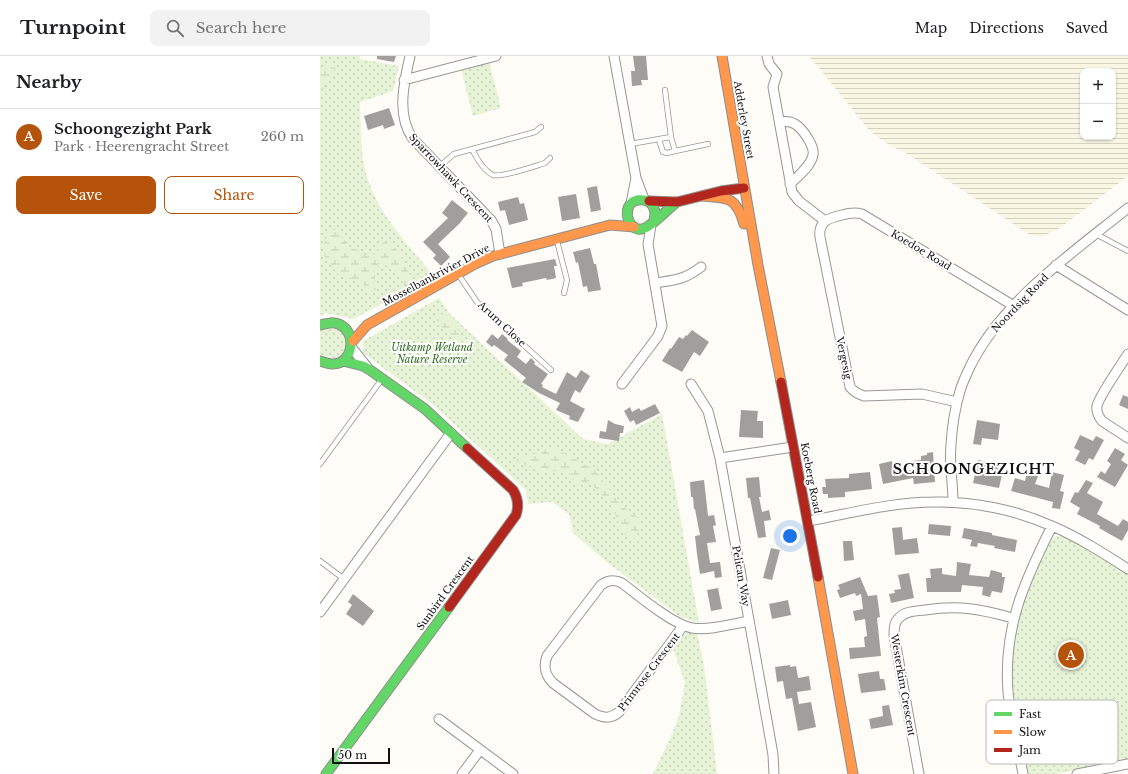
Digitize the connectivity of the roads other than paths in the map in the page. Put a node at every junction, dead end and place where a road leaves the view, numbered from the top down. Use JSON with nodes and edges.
{"nodes":[{"id":1,"x":410,"y":56,"type":"edge"},
{"id":2,"x":496,"y":56,"type":"edge"},
{"id":3,"x":614,"y":56,"type":"edge"},
{"id":4,"x":722,"y":56,"type":"edge"},
{"id":5,"x":767,"y":56,"type":"edge"},
{"id":6,"x":404,"y":80,"type":"junction"},
{"id":7,"x":665,"y":90,"type":"dead end"},
{"id":8,"x":780,"y":122,"type":"junction"},
{"id":9,"x":541,"y":127,"type":"dead end"},
{"id":10,"x":671,"y":137,"type":"junction"},
{"id":11,"x":659,"y":140,"type":"junction"},
{"id":12,"x":630,"y":144,"type":"junction"},
{"id":13,"x":708,"y":144,"type":"dead end"},
{"id":14,"x":472,"y":149,"type":"junction"},
{"id":15,"x":674,"y":151,"type":"junction"},
{"id":16,"x":550,"y":158,"type":"dead end"},
{"id":17,"x":440,"y":166,"type":"junction"},
{"id":18,"x":636,"y":178,"type":"junction"},
{"id":19,"x":790,"y":184,"type":"junction"},
{"id":20,"x":744,"y":188,"type":"junction"},
{"id":21,"x":702,"y":196,"type":"junction"},
{"id":22,"x":647,"y":200,"type":"junction"},
{"id":23,"x":677,"y":202,"type":"junction"},
{"id":24,"x":629,"y":206,"type":"junction"},
{"id":25,"x":1128,"y":208,"type":"edge"},
{"id":26,"x":825,"y":221,"type":"junction"},
{"id":27,"x":653,"y":223,"type":"junction"},
{"id":28,"x":610,"y":225,"type":"junction"},
{"id":29,"x":637,"y":228,"type":"junction"},
{"id":30,"x":1096,"y":234,"type":"junction"},
{"id":31,"x":556,"y":239,"type":"junction"},
{"id":32,"x":648,"y":244,"type":"junction"},
{"id":33,"x":1128,"y":251,"type":"edge"},
{"id":34,"x":500,"y":254,"type":"junction"},
{"id":35,"x":758,"y":265,"type":"junction"},
{"id":36,"x":1056,"y":265,"type":"junction"},
{"id":37,"x":701,"y":267,"type":"dead end"},
{"id":38,"x":458,"y":274,"type":"junction"},
{"id":39,"x":655,"y":283,"type":"junction"},
{"id":40,"x":564,"y":293,"type":"dead end"},
{"id":41,"x":1014,"y":306,"type":"junction"},
{"id":42,"x":1128,"y":310,"type":"edge"},
{"id":43,"x":320,"y":325,"type":"edge"},
{"id":44,"x":367,"y":325,"type":"junction"},
{"id":45,"x":346,"y":328,"type":"junction"},
{"id":46,"x":352,"y":344,"type":"junction"},
{"id":47,"x":1128,"y":354,"type":"edge"},
{"id":48,"x":320,"y":361,"type":"edge"},
{"id":49,"x":343,"y":361,"type":"junction"},
{"id":50,"x":370,"y":370,"type":"junction"},
{"id":51,"x":551,"y":370,"type":"dead end"},
{"id":52,"x":382,"y":379,"type":"junction"},
{"id":53,"x":622,"y":384,"type":"dead end"},
{"id":54,"x":691,"y":384,"type":"dead end"},
{"id":55,"x":957,"y":402,"type":"junction"},
{"id":56,"x":451,"y":434,"type":"junction"},
{"id":57,"x":1128,"y":438,"type":"edge"},
{"id":58,"x":793,"y":447,"type":"junction"},
{"id":59,"x":720,"y":458,"type":"junction"},
{"id":60,"x":320,"y":464,"type":"edge"},
{"id":61,"x":954,"y":502,"type":"junction"},
{"id":62,"x":808,"y":521,"type":"junction"},
{"id":63,"x":1052,"y":526,"type":"junction"},
{"id":64,"x":320,"y":562,"type":"edge"},
{"id":65,"x":1128,"y":569,"type":"edge"},
{"id":66,"x":344,"y":579,"type":"junction"},
{"id":67,"x":320,"y":612,"type":"edge"},
{"id":68,"x":1013,"y":618,"type":"junction"},
{"id":69,"x":749,"y":621,"type":"junction"},
{"id":70,"x":683,"y":626,"type":"junction"},
{"id":71,"x":1009,"y":700,"type":"edge"},
{"id":72,"x":439,"y":719,"type":"dead end"},
{"id":73,"x":480,"y":750,"type":"junction"},
{"id":74,"x":1021,"y":764,"type":"edge"},
{"id":75,"x":1128,"y":764,"type":"edge"},
{"id":76,"x":1106,"y":771,"type":"edge"},
{"id":77,"x":326,"y":774,"type":"edge"},
{"id":78,"x":462,"y":774,"type":"edge"},
{"id":79,"x":512,"y":774,"type":"edge"},
{"id":80,"x":774,"y":774,"type":"edge"},
{"id":81,"x":852,"y":774,"type":"edge"},
{"id":82,"x":919,"y":774,"type":"edge"},
{"id":83,"x":1023,"y":774,"type":"edge"},
{"id":84,"x":1077,"y":774,"type":"edge"}],
"edges":[{"from":1,"to":6,"type":"street","name":"Sparrowhawk Crescent"},
{"from":2,"to":6,"type":"street"},
{"from":3,"to":12,"type":"street"},
{"from":4,"to":20,"type":"street","name":"Adderley Street"},
{"from":5,"to":8,"type":"street"},
{"from":6,"to":17,"type":"street","name":"Sparrowhawk Crescent"},
{"from":7,"to":10,"type":"lane"},
{"from":8,"to":19,"type":"street"},
{"from":8,"to":19,"type":"street"},
{"from":9,"to":14,"type":"lane"},
{"from":10,"to":11,"type":"lane"},
{"from":10,"to":15,"type":"lane"},
{"from":11,"to":12,"type":"lane"},
{"from":11,"to":15,"type":"lane"},
{"from":12,"to":18,"type":"street"},
{"from":13,"to":15,"type":"lane"},
{"from":14,"to":16,"type":"lane"},
{"from":14,"to":17,"type":"lane"},
{"from":17,"to":34,"type":"street","name":"Sparrowhawk Crescent"},
{"from":18,"to":22,"type":"street"},
{"from":18,"to":24,"type":"street"},
{"from":19,"to":26,"type":"street"},
{"from":20,"to":21,"type":"street","name":"Mosselbankrivier Drive"},
{"from":20,"to":35,"type":"street","name":"Koeberg Road"},
{"from":21,"to":23,"type":"street","name":"Mosselbankrivier Drive"},
{"from":21,"to":35,"type":"street"},
{"from":22,"to":23,"type":"street","name":"Mosselbankrivier Drive"},
{"from":22,"to":24,"type":"street","name":"Mosselbankrivier Drive"},
{"from":22,"to":27,"type":"street"},
{"from":23,"to":27,"type":"street","name":"Mosselbankrivier Drive"},
{"from":24,"to":28,"type":"street","name":"Mosselbankrivier Drive"},
{"from":24,"to":29,"type":"street"},
{"from":25,"to":30,"type":"street","name":"Noordsig Road"},
{"from":26,"to":41,"type":"street","name":"Koedoe Road"},
{"from":26,"to":55,"type":"street","name":"Vergesig"},
{"from":27,"to":29,"type":"street","name":"Mosselbankrivier Drive"},
{"from":27,"to":32,"type":"street"},
{"from":28,"to":29,"type":"street","name":"Mosselbankrivier Drive"},
{"from":28,"to":31,"type":"street","name":"Mosselbankrivier Drive"},
{"from":29,"to":32,"type":"street"},
{"from":30,"to":33,"type":"lane"},
{"from":30,"to":36,"type":"street","name":"Noordsig Road"},
{"from":31,"to":34,"type":"street","name":"Mosselbankrivier Drive"},
{"from":31,"to":40,"type":"lane"},
{"from":32,"to":39,"type":"street"},
{"from":34,"to":38,"type":"street","name":"Mosselbankrivier Drive"},
{"from":35,"to":58,"type":"street","name":"Koeberg Road"},
{"from":36,"to":41,"type":"street","name":"Noordsig Road"},
{"from":36,"to":42,"type":"street"},
{"from":37,"to":39,"type":"street"},
{"from":38,"to":44,"type":"street","name":"Mosselbankrivier Drive"},
{"from":38,"to":51,"type":"lane","name":"Arum Close"},
{"from":39,"to":53,"type":"street"},
{"from":41,"to":55,"type":"street","name":"Noordsig Road"},
{"from":43,"to":45,"type":"street","name":"Mosselbankrivier Drive"},
{"from":44,"to":45,"type":"street","name":"Mosselbankrivier Drive"},
{"from":44,"to":46,"type":"street","name":"Mosselbankrivier Drive"},
{"from":45,"to":46,"type":"street"},
{"from":46,"to":49,"type":"street","name":"Mosselbankrivier Drive"},
{"from":46,"to":50,"type":"street","name":"Sunbird Crescent"},
{"from":47,"to":57,"type":"street"},
{"from":48,"to":49,"type":"street"},
{"from":49,"to":50,"type":"street","name":"Sunbird Crescent"},
{"from":50,"to":52,"type":"street","name":"Sunbird Crescent"},
{"from":52,"to":56,"type":"street","name":"Sunbird Crescent"},
{"from":52,"to":60,"type":"lane"},
{"from":54,"to":59,"type":"street","name":"Pelican Way"},
{"from":55,"to":61,"type":"street","name":"Noordsig Road"},
{"from":56,"to":66,"type":"street"},
{"from":56,"to":77,"type":"street","name":"Sunbird Crescent"},
{"from":58,"to":59,"type":"street"},
{"from":58,"to":62,"type":"street","name":"Koeberg Road"},
{"from":59,"to":69,"type":"street","name":"Pelican Way"},
{"from":61,"to":62,"type":"street"},
{"from":61,"to":63,"type":"street"},
{"from":62,"to":81,"type":"street","name":"Koeberg Road"},
{"from":63,"to":65,"type":"street"},
{"from":63,"to":68,"type":"street"},
{"from":64,"to":66,"type":"lane"},
{"from":66,"to":67,"type":"street"},
{"from":68,"to":71,"type":"street"},
{"from":68,"to":82,"type":"street","name":"Westerkim Crescent"},
{"from":69,"to":70,"type":"street","name":"Primrose Crescent"},
{"from":69,"to":80,"type":"street","name":"Pelican Way"},
{"from":70,"to":70,"type":"street","name":"Primrose Crescent"},
{"from":72,"to":73,"type":"street"},
{"from":73,"to":78,"type":"street"},
{"from":73,"to":79,"type":"street"},
{"from":74,"to":83,"type":"street"},
{"from":75,"to":76,"type":"street"},
{"from":76,"to":84,"type":"street"}]}
